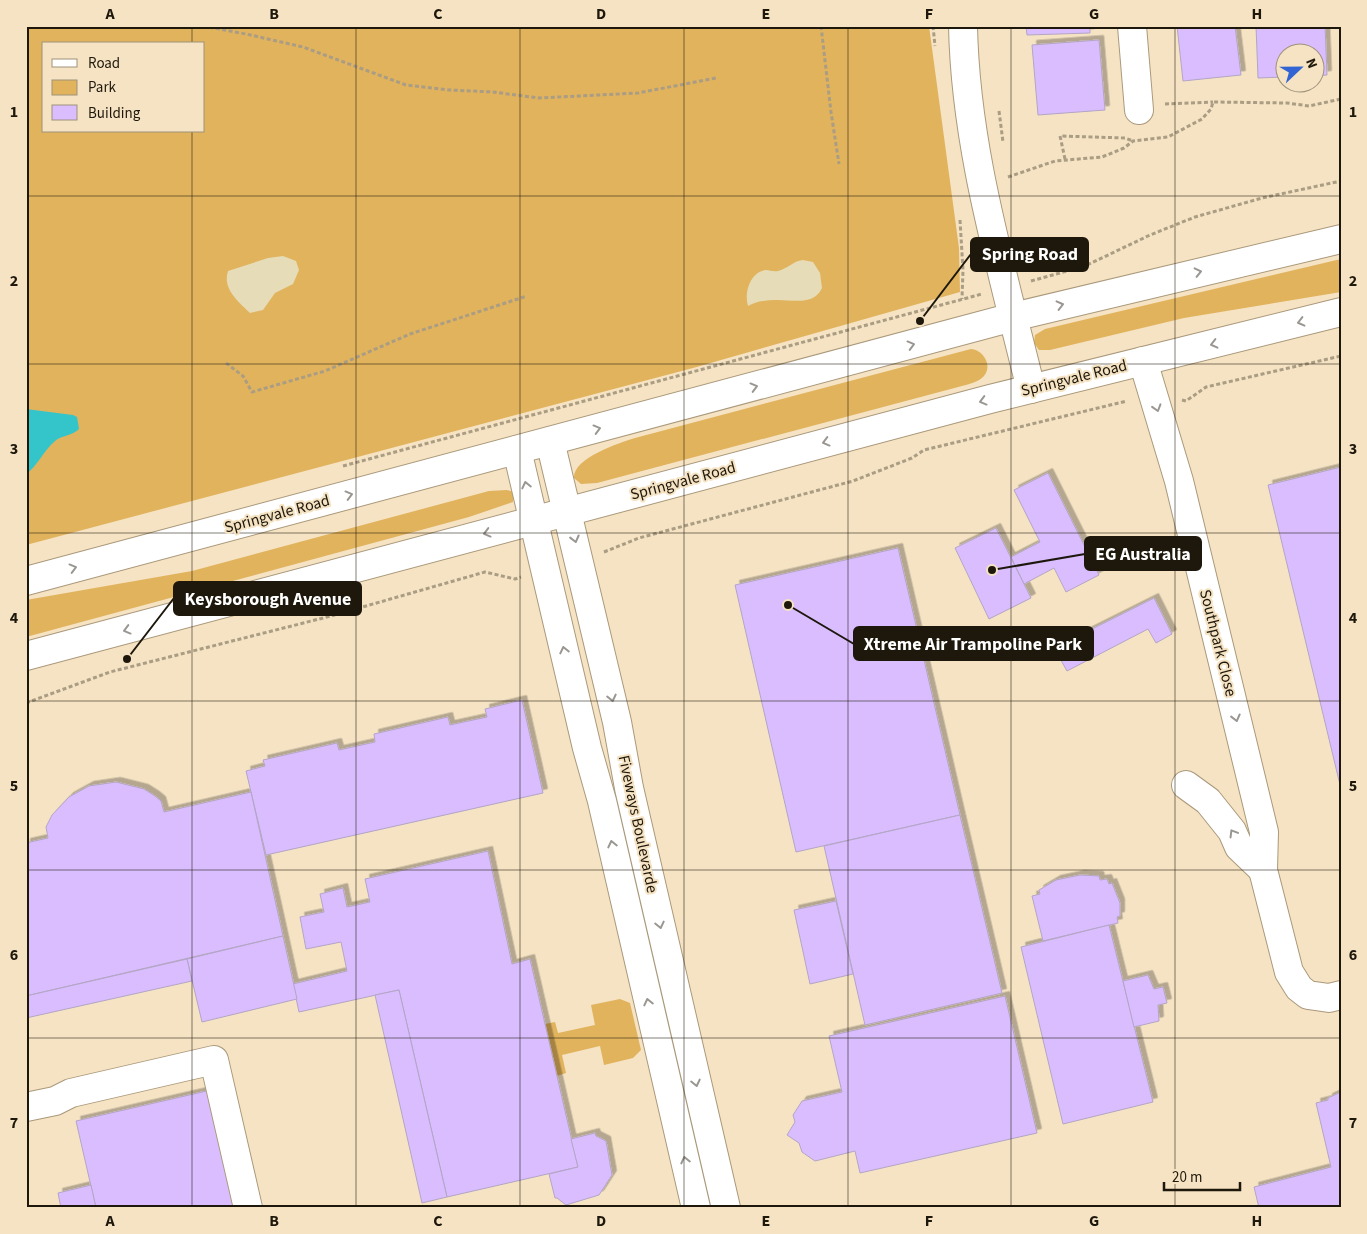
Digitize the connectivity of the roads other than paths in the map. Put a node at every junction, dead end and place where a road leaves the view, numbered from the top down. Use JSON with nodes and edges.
{"nodes":[{"id":1,"x":963,"y":26,"type":"edge"},
{"id":2,"x":1132,"y":26,"type":"edge"},
{"id":3,"x":1139,"y":108,"type":"road end"},
{"id":4,"x":1341,"y":239,"type":"edge"},
{"id":5,"x":1341,"y":312,"type":"edge"},
{"id":6,"x":1012,"y":317,"type":"junction"},
{"id":7,"x":1143,"y":361,"type":"junction"},
{"id":8,"x":1030,"y":389,"type":"junction"},
{"id":9,"x":550,"y":441,"type":"junction"},
{"id":10,"x":517,"y":450,"type":"junction"},
{"id":11,"x":568,"y":512,"type":"junction"},
{"id":12,"x":534,"y":520,"type":"junction"},
{"id":13,"x":26,"y":581,"type":"edge"},
{"id":14,"x":26,"y":656,"type":"edge"},
{"id":15,"x":1186,"y":785,"type":"dead end"},
{"id":16,"x":1263,"y":870,"type":"junction"},
{"id":17,"x":668,"y":961,"type":"junction"},
{"id":18,"x":640,"y":967,"type":"junction"},
{"id":19,"x":1341,"y":995,"type":"edge"},
{"id":20,"x":26,"y":1107,"type":"edge"},
{"id":21,"x":248,"y":1208,"type":"edge"},
{"id":22,"x":696,"y":1208,"type":"edge"},
{"id":23,"x":726,"y":1208,"type":"edge"}],
"edges":[{"from":1,"to":6,"type":"main road"},
{"from":2,"to":3,"type":"main road"},
{"from":6,"to":4,"type":"main road","name":"Springvale Road","one_way":true},
{"from":5,"to":7,"type":"main road","name":"Springvale Road","one_way":true},
{"from":6,"to":8,"type":"main road"},
{"from":9,"to":6,"type":"main road","name":"Springvale Road","one_way":true},
{"from":7,"to":8,"type":"main road","name":"Springvale Road"},
{"from":7,"to":16,"type":"main road","name":"Southpark Close","one_way":true},
{"from":8,"to":11,"type":"main road","name":"Springvale Road","one_way":true},
{"from":9,"to":10,"type":"main road","name":"Springvale Road"},
{"from":9,"to":11,"type":"main road","name":"Fiveways Boulevarde"},
{"from":12,"to":10,"type":"main road","name":"Fiveways Boulevarde","one_way":true},
{"from":13,"to":10,"type":"main road","name":"Springvale Road","one_way":true},
{"from":11,"to":12,"type":"main road","name":"Springvale Road"},
{"from":11,"to":17,"type":"main road","name":"Fiveways Boulevarde","one_way":true},
{"from":12,"to":14,"type":"main road","name":"Springvale Road","one_way":true},
{"from":18,"to":12,"type":"main road","name":"Fiveways Boulevarde","one_way":true},
{"from":16,"to":15,"type":"main road","one_way":true},
{"from":16,"to":19,"type":"main road","name":"Southpark Close"},
{"from":17,"to":18,"type":"main road"},
{"from":17,"to":23,"type":"main road","name":"Fiveways Boulevarde","one_way":true},
{"from":22,"to":18,"type":"main road","name":"Fiveways Boulevarde","one_way":true},
{"from":20,"to":21,"type":"main road"}]}
